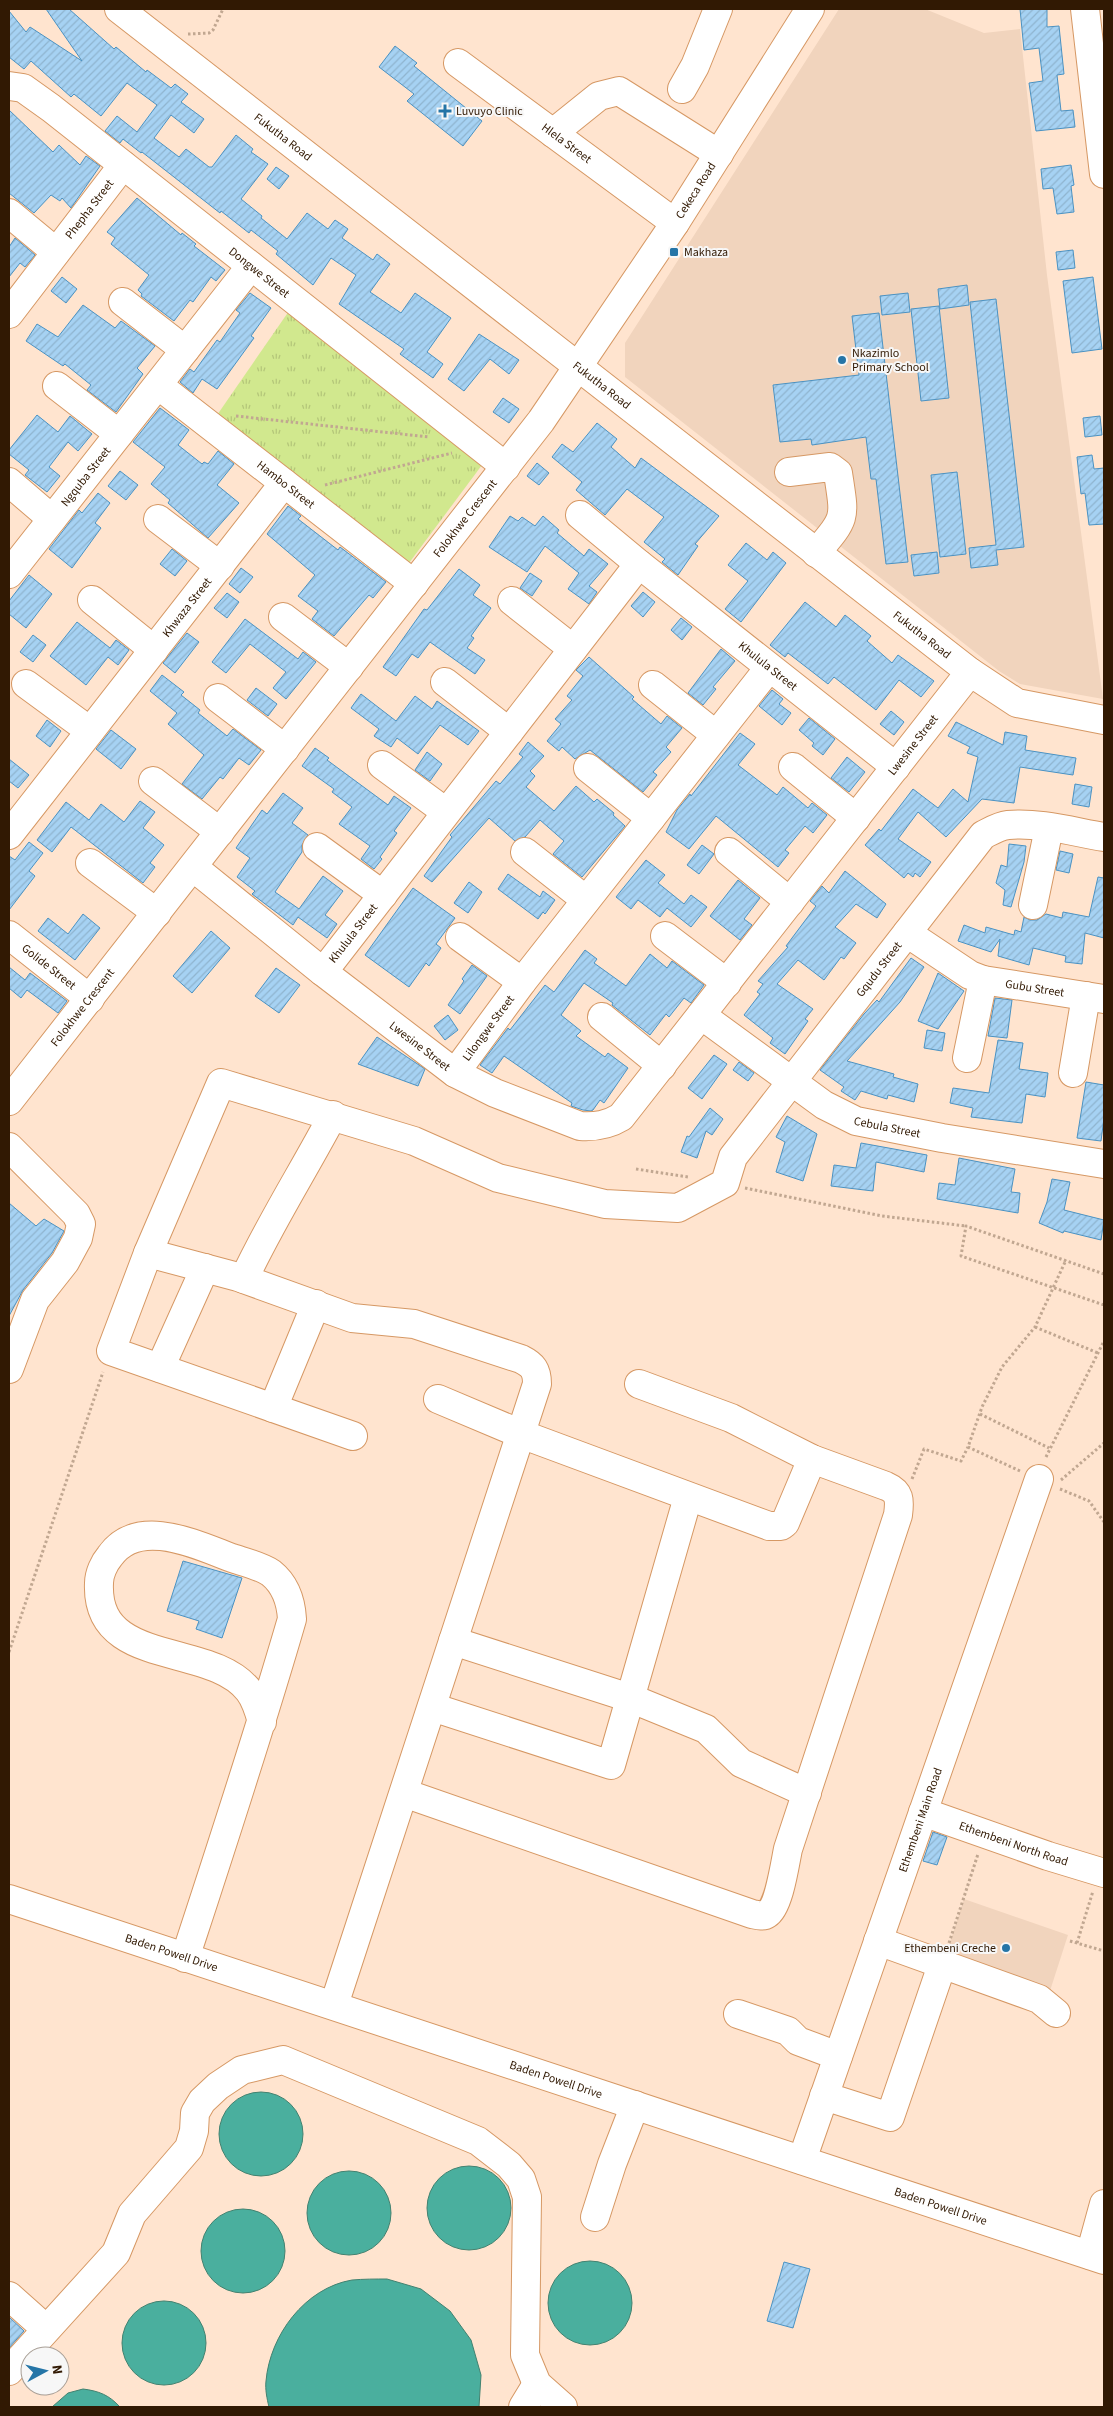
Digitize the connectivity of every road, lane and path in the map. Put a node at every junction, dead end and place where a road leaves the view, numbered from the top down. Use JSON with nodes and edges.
{"nodes":[{"id":1,"x":119,"y":9,"type":"edge"},
{"id":2,"x":223,"y":9,"type":"edge"},
{"id":3,"x":718,"y":9,"type":"edge"},
{"id":4,"x":810,"y":9,"type":"edge"},
{"id":5,"x":1085,"y":9,"type":"edge"},
{"id":6,"x":184,"y":37,"type":"dead end"},
{"id":7,"x":458,"y":63,"type":"dead end"},
{"id":8,"x":9,"y":86,"type":"edge"},
{"id":9,"x":682,"y":89,"type":"dead end"},
{"id":10,"x":553,"y":133,"type":"junction"},
{"id":11,"x":1103,"y":146,"type":"edge"},
{"id":12,"x":719,"y":154,"type":"junction"},
{"id":13,"x":123,"y":165,"type":"junction"},
{"id":14,"x":1104,"y":174,"type":"edge"},
{"id":15,"x":9,"y":214,"type":"edge"},
{"id":16,"x":675,"y":223,"type":"junction"},
{"id":17,"x":56,"y":252,"type":"junction"},
{"id":18,"x":251,"y":266,"type":"junction"},
{"id":19,"x":123,"y":302,"type":"dead end"},
{"id":20,"x":9,"y":314,"type":"edge"},
{"id":21,"x":185,"y":350,"type":"junction"},
{"id":22,"x":578,"y":368,"type":"junction"},
{"id":23,"x":158,"y":385,"type":"junction"},
{"id":24,"x":57,"y":386,"type":"dead end"},
{"id":25,"x":231,"y":416,"type":"dead end"},
{"id":26,"x":119,"y":434,"type":"junction"},
{"id":27,"x":435,"y":437,"type":"dead end"},
{"id":28,"x":479,"y":446,"type":"junction"},
{"id":29,"x":506,"y":467,"type":"junction"},
{"id":30,"x":789,"y":472,"type":"dead end"},
{"id":31,"x":9,"y":482,"type":"edge"},
{"id":32,"x":290,"y":488,"type":"junction"},
{"id":33,"x":580,"y":515,"type":"dead end"},
{"id":34,"x":52,"y":519,"type":"junction"},
{"id":35,"x":158,"y":519,"type":"dead end"},
{"id":36,"x":816,"y":553,"type":"junction"},
{"id":37,"x":639,"y":564,"type":"junction"},
{"id":38,"x":220,"y":566,"type":"junction"},
{"id":39,"x":9,"y":574,"type":"edge"},
{"id":40,"x":414,"y":584,"type":"junction"},
{"id":41,"x":92,"y":600,"type":"dead end"},
{"id":42,"x":512,"y":601,"type":"dead end"},
{"id":43,"x":283,"y":617,"type":"dead end"},
{"id":44,"x":573,"y":649,"type":"junction"},
{"id":45,"x":154,"y":650,"type":"junction"},
{"id":46,"x":349,"y":667,"type":"junction"},
{"id":47,"x":769,"y":668,"type":"junction"},
{"id":48,"x":970,"y":672,"type":"junction"},
{"id":49,"x":445,"y":682,"type":"dead end"},
{"id":50,"x":26,"y":684,"type":"dead end"},
{"id":51,"x":653,"y":685,"type":"dead end"},
{"id":52,"x":218,"y":698,"type":"dead end"},
{"id":53,"x":1104,"y":720,"type":"edge"},
{"id":54,"x":90,"y":731,"type":"junction"},
{"id":55,"x":509,"y":732,"type":"junction"},
{"id":56,"x":716,"y":735,"type":"junction"},
{"id":57,"x":285,"y":749,"type":"junction"},
{"id":58,"x":382,"y":765,"type":"dead end"},
{"id":59,"x":896,"y":767,"type":"junction"},
{"id":60,"x":588,"y":768,"type":"dead end"},
{"id":61,"x":793,"y":768,"type":"dead end"},
{"id":62,"x":153,"y":781,"type":"dead end"},
{"id":63,"x":17,"y":807,"type":"edge"},
{"id":64,"x":446,"y":812,"type":"junction"},
{"id":65,"x":651,"y":818,"type":"junction"},
{"id":66,"x":856,"y":818,"type":"junction"},
{"id":67,"x":1049,"y":828,"type":"junction"},
{"id":68,"x":220,"y":832,"type":"junction"},
{"id":69,"x":9,"y":835,"type":"edge"},
{"id":70,"x":1104,"y":837,"type":"edge"},
{"id":71,"x":317,"y":847,"type":"dead end"},
{"id":72,"x":524,"y":852,"type":"dead end"},
{"id":73,"x":729,"y":852,"type":"dead end"},
{"id":74,"x":90,"y":863,"type":"dead end"},
{"id":75,"x":193,"y":867,"type":"junction"},
{"id":76,"x":383,"y":895,"type":"junction"},
{"id":77,"x":586,"y":900,"type":"junction"},
{"id":78,"x":790,"y":902,"type":"junction"},
{"id":79,"x":1032,"y":905,"type":"dead end"},
{"id":80,"x":157,"y":913,"type":"junction"},
{"id":81,"x":907,"y":933,"type":"junction"},
{"id":82,"x":9,"y":935,"type":"edge"},
{"id":83,"x":460,"y":936,"type":"dead end"},
{"id":84,"x":665,"y":936,"type":"dead end"},
{"id":85,"x":323,"y":972,"type":"junction"},
{"id":86,"x":983,"y":980,"type":"junction"},
{"id":87,"x":522,"y":982,"type":"junction"},
{"id":88,"x":726,"y":983,"type":"junction"},
{"id":89,"x":1095,"y":998,"type":"edge"},
{"id":90,"x":90,"y":999,"type":"junction"},
{"id":91,"x":701,"y":1015,"type":"junction"},
{"id":92,"x":602,"y":1017,"type":"dead end"},
{"id":93,"x":967,"y":1058,"type":"dead end"},
{"id":94,"x":662,"y":1066,"type":"junction"},
{"id":95,"x":455,"y":1073,"type":"junction"},
{"id":96,"x":1073,"y":1073,"type":"dead end"},
{"id":97,"x":792,"y":1080,"type":"junction"},
{"id":98,"x":9,"y":1101,"type":"edge"},
{"id":99,"x":333,"y":1115,"type":"junction"},
{"id":100,"x":9,"y":1147,"type":"edge"},
{"id":101,"x":1104,"y":1164,"type":"edge"},
{"id":102,"x":636,"y":1169,"type":"dead end"},
{"id":103,"x":724,"y":1183,"type":"junction"},
{"id":104,"x":966,"y":1226,"type":"junction"},
{"id":105,"x":148,"y":1253,"type":"junction"},
{"id":106,"x":1066,"y":1260,"type":"junction"},
{"id":107,"x":205,"y":1268,"type":"junction"},
{"id":108,"x":1104,"y":1274,"type":"edge"},
{"id":109,"x":244,"y":1279,"type":"junction"},
{"id":110,"x":1055,"y":1287,"type":"junction"},
{"id":111,"x":316,"y":1304,"type":"junction"},
{"id":112,"x":1104,"y":1305,"type":"edge"},
{"id":113,"x":1035,"y":1327,"type":"junction"},
{"id":114,"x":1104,"y":1341,"type":"edge"},
{"id":115,"x":111,"y":1351,"type":"junction"},
{"id":116,"x":1098,"y":1353,"type":"junction"},
{"id":117,"x":9,"y":1367,"type":"edge"},
{"id":118,"x":160,"y":1368,"type":"junction"},
{"id":119,"x":639,"y":1384,"type":"dead end"},
{"id":120,"x":438,"y":1399,"type":"dead end"},
{"id":121,"x":273,"y":1408,"type":"junction"},
{"id":122,"x":980,"y":1414,"type":"dead end"},
{"id":123,"x":520,"y":1434,"type":"junction"},
{"id":124,"x":353,"y":1436,"type":"dead end"},
{"id":125,"x":1104,"y":1444,"type":"edge"},
{"id":126,"x":968,"y":1447,"type":"junction"},
{"id":127,"x":1049,"y":1448,"type":"junction"},
{"id":128,"x":812,"y":1460,"type":"junction"},
{"id":129,"x":1046,"y":1483,"type":"junction"},
{"id":130,"x":898,"y":1496,"type":"junction"},
{"id":131,"x":688,"y":1497,"type":"junction"},
{"id":132,"x":1104,"y":1522,"type":"edge"},
{"id":133,"x":453,"y":1641,"type":"junction"},
{"id":134,"x":9,"y":1652,"type":"edge"},
{"id":135,"x":630,"y":1698,"type":"junction"},
{"id":136,"x":432,"y":1706,"type":"junction"},
{"id":137,"x":262,"y":1722,"type":"junction"},
{"id":138,"x":808,"y":1792,"type":"junction"},
{"id":139,"x":404,"y":1793,"type":"junction"},
{"id":140,"x":923,"y":1812,"type":"junction"},
{"id":141,"x":985,"y":1835,"type":"junction"},
{"id":142,"x":1102,"y":1872,"type":"edge"},
{"id":143,"x":9,"y":1899,"type":"edge"},
{"id":144,"x":1070,"y":1941,"type":"dead end"},
{"id":145,"x":878,"y":1942,"type":"junction"},
{"id":146,"x":1077,"y":1942,"type":"junction"},
{"id":147,"x":1104,"y":1951,"type":"edge"},
{"id":148,"x":186,"y":1958,"type":"junction"},
{"id":149,"x":942,"y":1965,"type":"junction"},
{"id":150,"x":334,"y":2005,"type":"junction"},
{"id":151,"x":1056,"y":2013,"type":"dead end"},
{"id":152,"x":738,"y":2014,"type":"dead end"},
{"id":153,"x":838,"y":2056,"type":"junction"},
{"id":154,"x":824,"y":2096,"type":"junction"},
{"id":155,"x":635,"y":2105,"type":"junction"},
{"id":156,"x":802,"y":2160,"type":"junction"},
{"id":157,"x":1104,"y":2204,"type":"edge"},
{"id":158,"x":596,"y":2217,"type":"dead end"},
{"id":159,"x":1097,"y":2257,"type":"edge"},
{"id":160,"x":9,"y":2296,"type":"edge"},
{"id":161,"x":46,"y":2330,"type":"junction"},
{"id":162,"x":9,"y":2371,"type":"edge"},
{"id":163,"x":537,"y":2384,"type":"junction"},
{"id":164,"x":524,"y":2407,"type":"edge"},
{"id":165,"x":563,"y":2407,"type":"edge"}],
"edges":[{"from":1,"to":22,"type":"street","name":"Fukutha Road"},
{"from":2,"to":6,"type":"path"},
{"from":3,"to":9,"type":"street"},
{"from":4,"to":12,"type":"street","name":"Cekeca Road"},
{"from":5,"to":11,"type":"street"},
{"from":7,"to":10,"type":"street","name":"Hlela Street"},
{"from":8,"to":13,"type":"street","name":"Dongwe Street"},
{"from":10,"to":12,"type":"street"},
{"from":10,"to":16,"type":"street","name":"Hlela Street"},
{"from":11,"to":14,"type":"street"},
{"from":12,"to":16,"type":"street","name":"Cekeca Road"},
{"from":13,"to":17,"type":"street","name":"Phepha Street"},
{"from":13,"to":18,"type":"street","name":"Dongwe Street"},
{"from":15,"to":17,"type":"street"},
{"from":16,"to":22,"type":"street","name":"Cekeca Road"},
{"from":17,"to":20,"type":"street","name":"Phepha Street"},
{"from":18,"to":21,"type":"street","name":"Ngquba Street"},
{"from":18,"to":28,"type":"street","name":"Dongwe Street"},
{"from":19,"to":21,"type":"street"},
{"from":21,"to":23,"type":"street","name":"Ngquba Street"},
{"from":22,"to":29,"type":"street","name":"Folokhwe Crescent"},
{"from":22,"to":36,"type":"street","name":"Fukutha Road"},
{"from":23,"to":26,"type":"street","name":"Ngquba Street"},
{"from":23,"to":32,"type":"street","name":"Hambo Street"},
{"from":24,"to":26,"type":"street","name":"Ngquba Street"},
{"from":25,"to":27,"type":"path"},
{"from":26,"to":34,"type":"street","name":"Ngquba Street"},
{"from":28,"to":29,"type":"street","name":"Dongwe Street"},
{"from":28,"to":32,"type":"path"},
{"from":29,"to":40,"type":"street","name":"Folokhwe Crescent"},
{"from":30,"to":36,"type":"street"},
{"from":31,"to":34,"type":"street","name":"Ngquba Street"},
{"from":32,"to":38,"type":"street","name":"Khwaza Street"},
{"from":32,"to":40,"type":"street","name":"Hambo Street"},
{"from":33,"to":37,"type":"street","name":"Khulula Street"},
{"from":34,"to":39,"type":"street","name":"Ngquba Street"},
{"from":35,"to":38,"type":"street","name":"Khwaza Street"},
{"from":36,"to":48,"type":"street","name":"Fukutha Road"},
{"from":37,"to":44,"type":"street","name":"Khulula Street"},
{"from":37,"to":47,"type":"street","name":"Khulula Street"},
{"from":38,"to":45,"type":"street","name":"Khwaza Street"},
{"from":40,"to":46,"type":"street","name":"Folokhwe Crescent"},
{"from":41,"to":45,"type":"street","name":"Khwaza Street"},
{"from":42,"to":44,"type":"street"},
{"from":43,"to":46,"type":"street"},
{"from":44,"to":55,"type":"street","name":"Khulula Street"},
{"from":45,"to":54,"type":"street","name":"Khwaza Street"},
{"from":46,"to":57,"type":"street","name":"Folokhwe Crescent"},
{"from":47,"to":56,"type":"street","name":"Lilongwe Street"},
{"from":47,"to":59,"type":"street","name":"Khulula Street"},
{"from":48,"to":53,"type":"street","name":"Fukutha Road"},
{"from":48,"to":59,"type":"street","name":"Lwesine Street"},
{"from":49,"to":55,"type":"street"},
{"from":50,"to":54,"type":"street"},
{"from":51,"to":56,"type":"street"},
{"from":52,"to":57,"type":"street"},
{"from":54,"to":63,"type":"street","name":"Khwaza Street"},
{"from":55,"to":64,"type":"street","name":"Khulula Street"},
{"from":56,"to":65,"type":"street","name":"Lilongwe Street"},
{"from":57,"to":68,"type":"street","name":"Folokhwe Crescent"},
{"from":58,"to":64,"type":"street"},
{"from":59,"to":66,"type":"street","name":"Lwesine Street"},
{"from":60,"to":65,"type":"street"},
{"from":61,"to":66,"type":"street"},
{"from":62,"to":68,"type":"street"},
{"from":63,"to":69,"type":"street","name":"Khwaza Street"},
{"from":64,"to":76,"type":"street","name":"Khulula Street"},
{"from":65,"to":77,"type":"street","name":"Lilongwe Street"},
{"from":66,"to":78,"type":"street","name":"Lwesine Street"},
{"from":67,"to":70,"type":"street","name":"Gqudu Street"},
{"from":67,"to":79,"type":"street"},
{"from":67,"to":81,"type":"street","name":"Gqudu Street"},
{"from":68,"to":75,"type":"street","name":"Folokhwe Crescent"},
{"from":71,"to":76,"type":"street","name":"Khulula Street"},
{"from":72,"to":77,"type":"street"},
{"from":73,"to":78,"type":"street"},
{"from":74,"to":80,"type":"street"},
{"from":75,"to":80,"type":"street","name":"Folokhwe Crescent"},
{"from":75,"to":85,"type":"street","name":"Lwesine Street"},
{"from":76,"to":85,"type":"street","name":"Khulula Street"},
{"from":77,"to":87,"type":"street","name":"Lilongwe Street"},
{"from":78,"to":88,"type":"street","name":"Lwesine Street"},
{"from":80,"to":90,"type":"street","name":"Folokhwe Crescent"},
{"from":81,"to":86,"type":"street","name":"Gubu Street"},
{"from":81,"to":97,"type":"street","name":"Gqudu Street"},
{"from":82,"to":90,"type":"street","name":"Golide Street"},
{"from":83,"to":87,"type":"street","name":"Lilongwe Street"},
{"from":84,"to":88,"type":"street"},
{"from":85,"to":95,"type":"street","name":"Lwesine Street"},
{"from":86,"to":89,"type":"street","name":"Gubu Street"},
{"from":86,"to":93,"type":"street"},
{"from":87,"to":95,"type":"street","name":"Lilongwe Street"},
{"from":88,"to":91,"type":"street","name":"Lwesine Street"},
{"from":89,"to":96,"type":"street","name":"Gubu Street"},
{"from":90,"to":98,"type":"street","name":"Folokhwe Crescent"},
{"from":91,"to":94,"type":"street","name":"Lwesine Street"},
{"from":91,"to":97,"type":"street","name":"Cebula Street"},
{"from":92,"to":94,"type":"street"},
{"from":94,"to":95,"type":"street","name":"Lwesine Street"},
{"from":97,"to":101,"type":"street","name":"Cebula Street"},
{"from":97,"to":103,"type":"street","name":"Gqudu Street"},
{"from":99,"to":103,"type":"street"},
{"from":99,"to":105,"type":"street"},
{"from":99,"to":109,"type":"street"},
{"from":100,"to":117,"type":"street"},
{"from":102,"to":103,"type":"path"},
{"from":103,"to":104,"type":"path"},
{"from":104,"to":106,"type":"path"},
{"from":104,"to":110,"type":"path"},
{"from":105,"to":107,"type":"street"},
{"from":105,"to":115,"type":"street"},
{"from":106,"to":108,"type":"path"},
{"from":106,"to":110,"type":"path"},
{"from":107,"to":109,"type":"street"},
{"from":107,"to":118,"type":"street"},
{"from":109,"to":111,"type":"street"},
{"from":110,"to":112,"type":"path"},
{"from":110,"to":113,"type":"path"},
{"from":111,"to":121,"type":"street"},
{"from":111,"to":123,"type":"street"},
{"from":113,"to":116,"type":"path"},
{"from":113,"to":126,"type":"path"},
{"from":114,"to":116,"type":"path"},
{"from":115,"to":118,"type":"street"},
{"from":115,"to":134,"type":"path"},
{"from":116,"to":127,"type":"path"},
{"from":118,"to":121,"type":"street"},
{"from":119,"to":128,"type":"street"},
{"from":120,"to":123,"type":"street"},
{"from":121,"to":124,"type":"street"},
{"from":122,"to":127,"type":"path"},
{"from":123,"to":131,"type":"street"},
{"from":123,"to":133,"type":"street"},
{"from":125,"to":129,"type":"path"},
{"from":126,"to":129,"type":"path"},
{"from":126,"to":130,"type":"path"},
{"from":127,"to":129,"type":"path"},
{"from":128,"to":130,"type":"street"},
{"from":128,"to":131,"type":"street"},
{"from":129,"to":132,"type":"path"},
{"from":129,"to":140,"type":"street","name":"Ethembeni Main Road"},
{"from":130,"to":138,"type":"street"},
{"from":131,"to":135,"type":"street"},
{"from":133,"to":135,"type":"street"},
{"from":133,"to":136,"type":"street"},
{"from":135,"to":136,"type":"street"},
{"from":135,"to":138,"type":"street"},
{"from":136,"to":139,"type":"street"},
{"from":137,"to":137,"type":"street"},
{"from":137,"to":148,"type":"street"},
{"from":138,"to":139,"type":"street"},
{"from":139,"to":150,"type":"street"},
{"from":140,"to":141,"type":"street","name":"Ethembeni North Road"},
{"from":140,"to":145,"type":"street","name":"Ethembeni Main Road"},
{"from":141,"to":142,"type":"street","name":"Ethembeni North Road"},
{"from":141,"to":149,"type":"path"},
{"from":142,"to":146,"type":"path"},
{"from":143,"to":148,"type":"street","name":"Baden Powell Drive"},
{"from":144,"to":146,"type":"path"},
{"from":145,"to":149,"type":"street"},
{"from":145,"to":153,"type":"street","name":"Ethembeni Main Road"},
{"from":146,"to":147,"type":"path"},
{"from":148,"to":150,"type":"street","name":"Baden Powell Drive"},
{"from":149,"to":151,"type":"street"},
{"from":149,"to":154,"type":"street"},
{"from":150,"to":155,"type":"street","name":"Baden Powell Drive"},
{"from":152,"to":153,"type":"street"},
{"from":153,"to":154,"type":"street","name":"Ethembeni Main Road"},
{"from":154,"to":156,"type":"street","name":"Ethembeni Main Road"},
{"from":155,"to":156,"type":"street","name":"Baden Powell Drive"},
{"from":155,"to":158,"type":"street"},
{"from":156,"to":159,"type":"street","name":"Baden Powell Drive"},
{"from":157,"to":159,"type":"street"},
{"from":160,"to":161,"type":"street"},
{"from":161,"to":162,"type":"street"},
{"from":161,"to":163,"type":"street"},
{"from":163,"to":164,"type":"street"},
{"from":163,"to":165,"type":"street"}]}
